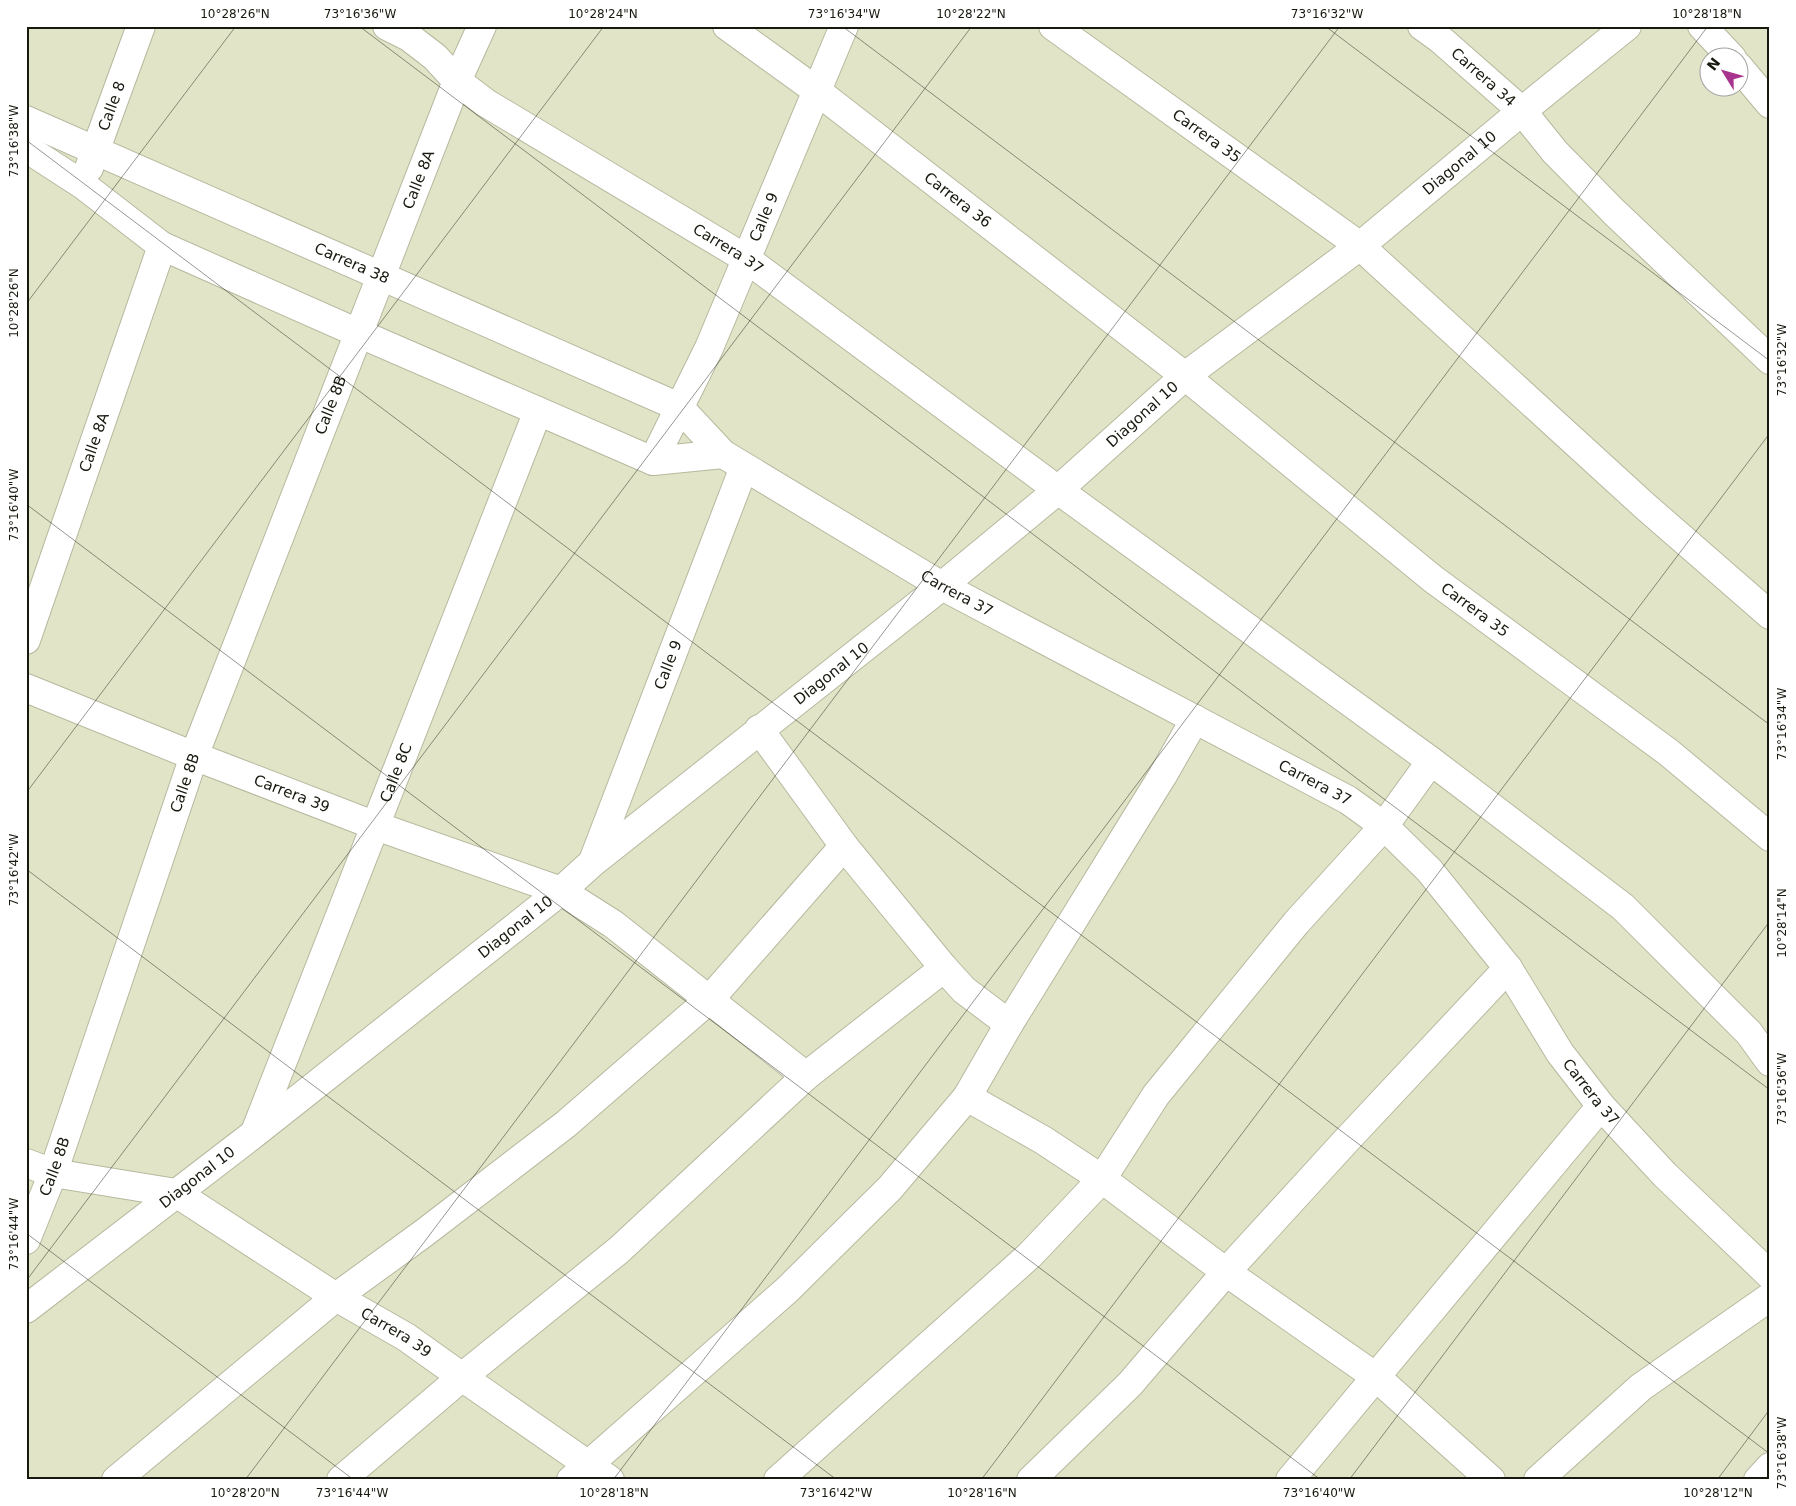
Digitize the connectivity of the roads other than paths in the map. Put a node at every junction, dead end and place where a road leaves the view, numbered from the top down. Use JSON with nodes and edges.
{"nodes":[{"id":1,"x":141,"y":26,"type":"edge"},
{"id":2,"x":386,"y":26,"type":"edge"},
{"id":3,"x":482,"y":26,"type":"edge"},
{"id":4,"x":727,"y":26,"type":"edge"},
{"id":5,"x":844,"y":26,"type":"edge"},
{"id":6,"x":1053,"y":26,"type":"edge"},
{"id":7,"x":1422,"y":26,"type":"edge"},
{"id":8,"x":1627,"y":26,"type":"edge"},
{"id":9,"x":1702,"y":26,"type":"edge"},
{"id":10,"x":1723,"y":48,"type":"edge"},
{"id":11,"x":1748,"y":78,"type":"edge"},
{"id":12,"x":457,"y":81,"type":"junction"},
{"id":13,"x":817,"y":91,"type":"junction"},
{"id":14,"x":1770,"y":104,"type":"edge"},
{"id":15,"x":1522,"y":111,"type":"junction"},
{"id":16,"x":26,"y":120,"type":"edge"},
{"id":17,"x":26,"y":148,"type":"edge"},
{"id":18,"x":95,"y":150,"type":"junction"},
{"id":19,"x":83,"y":185,"type":"junction"},
{"id":20,"x":162,"y":246,"type":"junction"},
{"id":21,"x":1360,"y":246,"type":"junction"},
{"id":22,"x":745,"y":258,"type":"junction"},
{"id":23,"x":381,"y":276,"type":"junction"},
{"id":24,"x":358,"y":333,"type":"junction"},
{"id":25,"x":1770,"y":360,"type":"edge"},
{"id":26,"x":1185,"y":376,"type":"junction"},
{"id":27,"x":679,"y":407,"type":"junction"},
{"id":28,"x":538,"y":411,"type":"junction"},
{"id":29,"x":734,"y":460,"type":"junction"},
{"id":30,"x":653,"y":461,"type":"junction"},
{"id":31,"x":1058,"y":490,"type":"junction"},
{"id":32,"x":942,"y":586,"type":"junction"},
{"id":33,"x":1770,"y":615,"type":"edge"},
{"id":34,"x":26,"y":640,"type":"edge"},
{"id":35,"x":26,"y":688,"type":"edge"},
{"id":36,"x":1194,"y":719,"type":"junction"},
{"id":37,"x":759,"y":730,"type":"junction"},
{"id":38,"x":194,"y":756,"type":"junction"},
{"id":39,"x":1431,"y":761,"type":"junction"},
{"id":40,"x":376,"y":826,"type":"junction"},
{"id":41,"x":1384,"y":826,"type":"junction"},
{"id":42,"x":1770,"y":837,"type":"edge"},
{"id":43,"x":844,"y":846,"type":"junction"},
{"id":44,"x":592,"y":863,"type":"junction"},
{"id":45,"x":561,"y":891,"type":"junction"},
{"id":46,"x":944,"y":968,"type":"junction"},
{"id":47,"x":1508,"y":968,"type":"junction"},
{"id":48,"x":710,"y":999,"type":"junction"},
{"id":49,"x":1009,"y":1024,"type":"junction"},
{"id":50,"x":1770,"y":1062,"type":"edge"},
{"id":51,"x":806,"y":1076,"type":"junction"},
{"id":52,"x":967,"y":1097,"type":"junction"},
{"id":53,"x":1601,"y":1106,"type":"junction"},
{"id":54,"x":255,"y":1133,"type":"junction"},
{"id":55,"x":26,"y":1164,"type":"edge"},
{"id":56,"x":54,"y":1174,"type":"junction"},
{"id":57,"x":1102,"y":1178,"type":"junction"},
{"id":58,"x":176,"y":1193,"type":"junction"},
{"id":59,"x":26,"y":1240,"type":"edge"},
{"id":60,"x":1226,"y":1272,"type":"junction"},
{"id":61,"x":1770,"y":1275,"type":"edge"},
{"id":62,"x":336,"y":1297,"type":"junction"},
{"id":63,"x":1770,"y":1297,"type":"edge"},
{"id":64,"x":26,"y":1309,"type":"edge"},
{"id":65,"x":462,"y":1377,"type":"junction"},
{"id":66,"x":1376,"y":1377,"type":"junction"},
{"id":67,"x":1770,"y":1467,"type":"edge"},
{"id":68,"x":590,"y":1474,"type":"edge"},
{"id":69,"x":116,"y":1480,"type":"edge"},
{"id":70,"x":342,"y":1480,"type":"edge"},
{"id":71,"x":778,"y":1480,"type":"edge"},
{"id":72,"x":1031,"y":1480,"type":"edge"},
{"id":73,"x":1290,"y":1480,"type":"edge"},
{"id":74,"x":1491,"y":1480,"type":"edge"},
{"id":75,"x":1538,"y":1480,"type":"edge"},
{"id":76,"x":1758,"y":1480,"type":"edge"}],
"edges":[{"from":1,"to":18,"type":"street","name":"Calle 8"},
{"from":2,"to":12,"type":"street","name":"Carrera 37"},
{"from":3,"to":12,"type":"street","name":"Calle 8A"},
{"from":4,"to":13,"type":"street","name":"Carrera 36"},
{"from":5,"to":13,"type":"street","name":"Calle 9"},
{"from":6,"to":21,"type":"street","name":"Carrera 35"},
{"from":7,"to":15,"type":"street","name":"Carrera 34"},
{"from":8,"to":15,"type":"street","name":"Diagonal 10"},
{"from":9,"to":10,"type":"street"},
{"from":11,"to":14,"type":"street"},
{"from":12,"to":22,"type":"street","name":"Carrera 37"},
{"from":12,"to":23,"type":"street","name":"Calle 8A"},
{"from":13,"to":22,"type":"street","name":"Calle 9"},
{"from":13,"to":26,"type":"street","name":"Carrera 36"},
{"from":15,"to":21,"type":"street","name":"Diagonal 10"},
{"from":15,"to":25,"type":"street","name":"Carrera 34"},
{"from":16,"to":18,"type":"street","name":"Carrera 38"},
{"from":17,"to":19,"type":"street"},
{"from":18,"to":19,"type":"street","name":"Calle 8"},
{"from":18,"to":23,"type":"street","name":"Carrera 38"},
{"from":19,"to":20,"type":"street"},
{"from":20,"to":24,"type":"street"},
{"from":20,"to":34,"type":"street","name":"Calle 8A"},
{"from":21,"to":26,"type":"street","name":"Diagonal 10"},
{"from":21,"to":33,"type":"street","name":"Carrera 35"},
{"from":22,"to":27,"type":"street","name":"Calle 9"},
{"from":22,"to":31,"type":"street","name":"Carrera 37"},
{"from":23,"to":24,"type":"street","name":"Calle 8A"},
{"from":23,"to":27,"type":"street","name":"Carrera 38"},
{"from":24,"to":28,"type":"street"},
{"from":24,"to":38,"type":"street","name":"Calle 8B"},
{"from":26,"to":31,"type":"street","name":"Diagonal 10"},
{"from":26,"to":42,"type":"street","name":"Carrera 35"},
{"from":27,"to":29,"type":"street","name":"Carrera 37"},
{"from":27,"to":30,"type":"street","name":"Calle 9"},
{"from":28,"to":30,"type":"street"},
{"from":28,"to":40,"type":"street","name":"Calle 8C"},
{"from":29,"to":30,"type":"street"},
{"from":29,"to":32,"type":"street","name":"Carrera 37"},
{"from":29,"to":44,"type":"street","name":"Calle 9"},
{"from":31,"to":32,"type":"street","name":"Diagonal 10"},
{"from":31,"to":39,"type":"street","name":"Carrera 37"},
{"from":32,"to":36,"type":"street","name":"Carrera 37"},
{"from":32,"to":37,"type":"street","name":"Diagonal 10"},
{"from":35,"to":38,"type":"street","name":"Carrera 39"},
{"from":36,"to":41,"type":"street","name":"Carrera 37"},
{"from":36,"to":49,"type":"street"},
{"from":37,"to":43,"type":"street"},
{"from":37,"to":44,"type":"street","name":"Diagonal 10"},
{"from":38,"to":40,"type":"street","name":"Carrera 39"},
{"from":38,"to":56,"type":"street","name":"Calle 8B"},
{"from":39,"to":41,"type":"street"},
{"from":39,"to":50,"type":"street","name":"Carrera 37"},
{"from":40,"to":45,"type":"street","name":"Carrera 39"},
{"from":40,"to":54,"type":"street","name":"Calle 8C"},
{"from":41,"to":47,"type":"street","name":"Carrera 37"},
{"from":41,"to":57,"type":"street"},
{"from":43,"to":46,"type":"street"},
{"from":43,"to":48,"type":"street"},
{"from":44,"to":45,"type":"street","name":"Diagonal 10"},
{"from":45,"to":48,"type":"street","name":"Carrera 39"},
{"from":45,"to":54,"type":"street","name":"Diagonal 10"},
{"from":46,"to":49,"type":"street"},
{"from":46,"to":51,"type":"street"},
{"from":47,"to":53,"type":"street","name":"Carrera 37"},
{"from":47,"to":60,"type":"street"},
{"from":48,"to":51,"type":"street","name":"Carrera 39"},
{"from":48,"to":62,"type":"street"},
{"from":49,"to":52,"type":"street"},
{"from":51,"to":65,"type":"street"},
{"from":52,"to":57,"type":"street"},
{"from":52,"to":68,"type":"street"},
{"from":53,"to":61,"type":"street","name":"Carrera 37"},
{"from":53,"to":66,"type":"street"},
{"from":54,"to":58,"type":"street","name":"Diagonal 10"},
{"from":55,"to":56,"type":"street"},
{"from":56,"to":58,"type":"street"},
{"from":56,"to":59,"type":"street","name":"Calle 8B"},
{"from":57,"to":60,"type":"street"},
{"from":57,"to":71,"type":"street"},
{"from":58,"to":62,"type":"street","name":"Carrera 39"},
{"from":58,"to":64,"type":"street","name":"Diagonal 10"},
{"from":60,"to":66,"type":"street"},
{"from":60,"to":72,"type":"street"},
{"from":62,"to":65,"type":"street","name":"Carrera 39"},
{"from":62,"to":69,"type":"street"},
{"from":63,"to":75,"type":"street"},
{"from":65,"to":68,"type":"street","name":"Carrera 39"},
{"from":65,"to":70,"type":"street"},
{"from":66,"to":73,"type":"street"},
{"from":66,"to":74,"type":"street"},
{"from":67,"to":76,"type":"street"}]}
